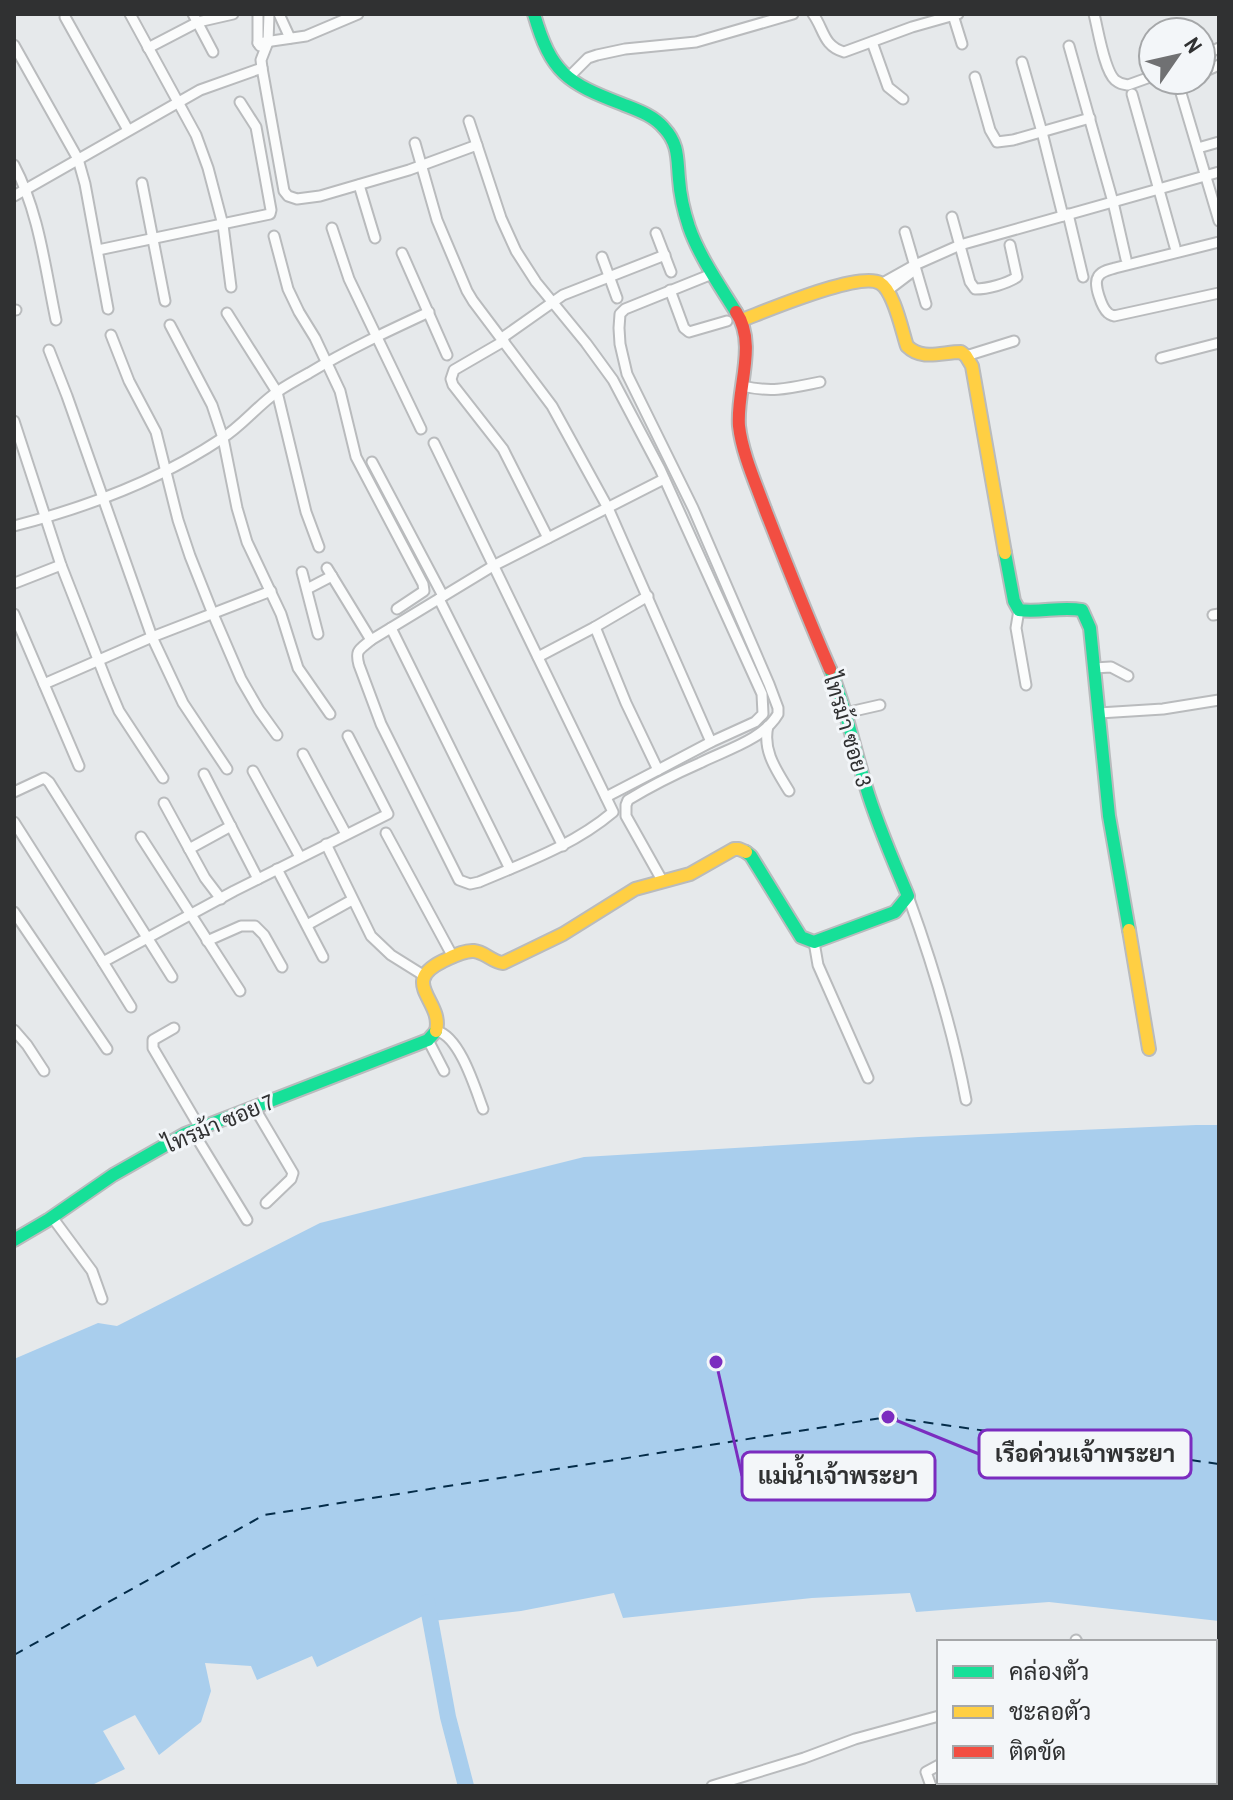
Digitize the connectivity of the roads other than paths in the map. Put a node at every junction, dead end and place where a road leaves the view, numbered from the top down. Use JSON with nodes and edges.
{"nodes":[{"id":1,"x":130,"y":14,"type":"edge"},
{"id":2,"x":233,"y":14,"type":"edge"},
{"id":3,"x":258,"y":14,"type":"edge"},
{"id":4,"x":269,"y":14,"type":"edge"},
{"id":5,"x":279,"y":14,"type":"edge"},
{"id":6,"x":356,"y":14,"type":"edge"},
{"id":7,"x":534,"y":14,"type":"edge"},
{"id":8,"x":793,"y":14,"type":"edge"},
{"id":9,"x":813,"y":14,"type":"edge"},
{"id":10,"x":1094,"y":14,"type":"edge"},
{"id":11,"x":956,"y":15,"type":"edge"},
{"id":12,"x":65,"y":17,"type":"dead end"},
{"id":13,"x":196,"y":18,"type":"edge"},
{"id":14,"x":932,"y":18,"type":"edge"},
{"id":15,"x":290,"y":38,"type":"junction"},
{"id":16,"x":263,"y":42,"type":"junction"},
{"id":17,"x":872,"y":42,"type":"junction"},
{"id":18,"x":962,"y":44,"type":"dead end"},
{"id":19,"x":14,"y":45,"type":"edge"},
{"id":20,"x":1069,"y":46,"type":"dead end"},
{"id":21,"x":148,"y":48,"type":"junction"},
{"id":22,"x":213,"y":52,"type":"dead end"},
{"id":23,"x":1022,"y":62,"type":"dead end"},
{"id":24,"x":262,"y":68,"type":"junction"},
{"id":25,"x":975,"y":77,"type":"dead end"},
{"id":26,"x":568,"y":78,"type":"junction"},
{"id":27,"x":1137,"y":82,"type":"edge"},
{"id":28,"x":1132,"y":94,"type":"dead end"},
{"id":29,"x":1182,"y":96,"type":"edge"},
{"id":30,"x":903,"y":99,"type":"dead end"},
{"id":31,"x":177,"y":102,"type":"junction"},
{"id":32,"x":240,"y":102,"type":"dead end"},
{"id":33,"x":1090,"y":118,"type":"junction"},
{"id":34,"x":469,"y":121,"type":"dead end"},
{"id":35,"x":128,"y":130,"type":"junction"},
{"id":36,"x":1042,"y":132,"type":"junction"},
{"id":37,"x":1219,"y":142,"type":"edge"},
{"id":38,"x":415,"y":143,"type":"dead end"},
{"id":39,"x":477,"y":145,"type":"junction"},
{"id":40,"x":1198,"y":148,"type":"junction"},
{"id":41,"x":78,"y":159,"type":"junction"},
{"id":42,"x":14,"y":165,"type":"edge"},
{"id":43,"x":421,"y":165,"type":"junction"},
{"id":44,"x":1219,"y":172,"type":"edge"},
{"id":45,"x":1207,"y":175,"type":"junction"},
{"id":46,"x":142,"y":183,"type":"dead end"},
{"id":47,"x":359,"y":185,"type":"junction"},
{"id":48,"x":1159,"y":189,"type":"junction"},
{"id":49,"x":25,"y":190,"type":"junction"},
{"id":50,"x":14,"y":196,"type":"edge"},
{"id":51,"x":1113,"y":202,"type":"junction"},
{"id":52,"x":1065,"y":215,"type":"junction"},
{"id":53,"x":952,"y":217,"type":"dead end"},
{"id":54,"x":1219,"y":221,"type":"edge"},
{"id":55,"x":223,"y":225,"type":"junction"},
{"id":56,"x":332,"y":228,"type":"dead end"},
{"id":57,"x":905,"y":232,"type":"dead end"},
{"id":58,"x":656,"y":233,"type":"dead end"},
{"id":59,"x":274,"y":236,"type":"dead end"},
{"id":60,"x":375,"y":238,"type":"dead end"},
{"id":61,"x":153,"y":240,"type":"junction"},
{"id":62,"x":1219,"y":242,"type":"edge"},
{"id":63,"x":960,"y":245,"type":"junction"},
{"id":64,"x":1010,"y":245,"type":"dead end"},
{"id":65,"x":1175,"y":247,"type":"dead end"},
{"id":66,"x":98,"y":250,"type":"junction"},
{"id":67,"x":402,"y":253,"type":"dead end"},
{"id":68,"x":665,"y":255,"type":"junction"},
{"id":69,"x":602,"y":257,"type":"dead end"},
{"id":70,"x":1126,"y":259,"type":"dead end"},
{"id":71,"x":919,"y":265,"type":"junction"},
{"id":72,"x":671,"y":272,"type":"dead end"},
{"id":73,"x":712,"y":274,"type":"junction"},
{"id":74,"x":609,"y":277,"type":"junction"},
{"id":75,"x":1083,"y":277,"type":"dead end"},
{"id":76,"x":231,"y":287,"type":"dead end"},
{"id":77,"x":884,"y":288,"type":"junction"},
{"id":78,"x":670,"y":290,"type":"junction"},
{"id":79,"x":1219,"y":293,"type":"edge"},
{"id":80,"x":617,"y":298,"type":"dead end"},
{"id":81,"x":165,"y":301,"type":"dead end"},
{"id":82,"x":552,"y":303,"type":"junction"},
{"id":83,"x":926,"y":304,"type":"dead end"},
{"id":84,"x":108,"y":309,"type":"dead end"},
{"id":85,"x":429,"y":312,"type":"junction"},
{"id":86,"x":227,"y":313,"type":"dead end"},
{"id":87,"x":56,"y":320,"type":"dead end"},
{"id":88,"x":742,"y":320,"type":"junction"},
{"id":89,"x":727,"y":321,"type":"dead end"},
{"id":90,"x":170,"y":325,"type":"dead end"},
{"id":91,"x":111,"y":335,"type":"dead end"},
{"id":92,"x":377,"y":336,"type":"junction"},
{"id":93,"x":503,"y":340,"type":"junction"},
{"id":94,"x":1014,"y":341,"type":"dead end"},
{"id":95,"x":1219,"y":343,"type":"edge"},
{"id":96,"x":49,"y":350,"type":"dead end"},
{"id":97,"x":447,"y":355,"type":"dead end"},
{"id":98,"x":966,"y":356,"type":"junction"},
{"id":99,"x":1161,"y":358,"type":"dead end"},
{"id":100,"x":327,"y":363,"type":"junction"},
{"id":101,"x":820,"y":382,"type":"dead end"},
{"id":102,"x":742,"y":386,"type":"junction"},
{"id":103,"x":277,"y":392,"type":"junction"},
{"id":104,"x":14,"y":421,"type":"edge"},
{"id":105,"x":421,"y":429,"type":"dead end"},
{"id":106,"x":223,"y":438,"type":"junction"},
{"id":107,"x":434,"y":443,"type":"dead end"},
{"id":108,"x":372,"y":462,"type":"dead end"},
{"id":109,"x":165,"y":472,"type":"junction"},
{"id":110,"x":664,"y":479,"type":"junction"},
{"id":111,"x":102,"y":499,"type":"junction"},
{"id":112,"x":608,"y":508,"type":"junction"},
{"id":113,"x":45,"y":518,"type":"junction"},
{"id":114,"x":14,"y":526,"type":"edge"},
{"id":115,"x":548,"y":538,"type":"junction"},
{"id":116,"x":319,"y":547,"type":"dead end"},
{"id":117,"x":61,"y":565,"type":"junction"},
{"id":118,"x":493,"y":566,"type":"junction"},
{"id":119,"x":302,"y":572,"type":"dead end"},
{"id":120,"x":15,"y":583,"type":"edge"},
{"id":121,"x":307,"y":589,"type":"junction"},
{"id":122,"x":271,"y":591,"type":"junction"},
{"id":123,"x":648,"y":596,"type":"junction"},
{"id":124,"x":441,"y":598,"type":"junction"},
{"id":125,"x":397,"y":609,"type":"dead end"},
{"id":126,"x":1019,"y":610,"type":"junction"},
{"id":127,"x":14,"y":614,"type":"edge"},
{"id":128,"x":213,"y":614,"type":"junction"},
{"id":129,"x":595,"y":627,"type":"junction"},
{"id":130,"x":391,"y":628,"type":"junction"},
{"id":131,"x":318,"y":634,"type":"dead end"},
{"id":132,"x":152,"y":637,"type":"junction"},
{"id":133,"x":371,"y":640,"type":"junction"},
{"id":134,"x":538,"y":657,"type":"junction"},
{"id":135,"x":97,"y":660,"type":"junction"},
{"id":136,"x":1094,"y":668,"type":"junction"},
{"id":137,"x":1128,"y":676,"type":"dead end"},
{"id":138,"x":44,"y":684,"type":"junction"},
{"id":139,"x":1026,"y":685,"type":"dead end"},
{"id":140,"x":1219,"y":700,"type":"edge"},
{"id":141,"x":880,"y":705,"type":"dead end"},
{"id":142,"x":845,"y":713,"type":"junction"},
{"id":143,"x":1099,"y":713,"type":"junction"},
{"id":144,"x":330,"y":714,"type":"dead end"},
{"id":145,"x":768,"y":726,"type":"junction"},
{"id":146,"x":277,"y":735,"type":"dead end"},
{"id":147,"x":348,"y":736,"type":"dead end"},
{"id":148,"x":711,"y":742,"type":"junction"},
{"id":149,"x":303,"y":754,"type":"dead end"},
{"id":150,"x":79,"y":766,"type":"dead end"},
{"id":151,"x":227,"y":769,"type":"dead end"},
{"id":152,"x":658,"y":770,"type":"junction"},
{"id":153,"x":253,"y":771,"type":"dead end"},
{"id":154,"x":204,"y":774,"type":"dead end"},
{"id":155,"x":163,"y":778,"type":"dead end"},
{"id":156,"x":789,"y":791,"type":"dead end"},
{"id":157,"x":14,"y":792,"type":"edge"},
{"id":158,"x":606,"y":797,"type":"junction"},
{"id":159,"x":164,"y":803,"type":"dead end"},
{"id":160,"x":14,"y":822,"type":"edge"},
{"id":161,"x":231,"y":826,"type":"junction"},
{"id":162,"x":386,"y":833,"type":"dead end"},
{"id":163,"x":346,"y":834,"type":"junction"},
{"id":164,"x":141,"y":837,"type":"dead end"},
{"id":165,"x":326,"y":844,"type":"junction"},
{"id":166,"x":563,"y":846,"type":"junction"},
{"id":167,"x":189,"y":849,"type":"junction"},
{"id":168,"x":300,"y":857,"type":"junction"},
{"id":169,"x":277,"y":869,"type":"junction"},
{"id":170,"x":510,"y":869,"type":"junction"},
{"id":171,"x":258,"y":879,"type":"junction"},
{"id":172,"x":663,"y":882,"type":"junction"},
{"id":173,"x":908,"y":896,"type":"junction"},
{"id":174,"x":221,"y":899,"type":"junction"},
{"id":175,"x":352,"y":900,"type":"junction"},
{"id":176,"x":14,"y":912,"type":"edge"},
{"id":177,"x":191,"y":915,"type":"junction"},
{"id":178,"x":307,"y":925,"type":"junction"},
{"id":179,"x":146,"y":938,"type":"junction"},
{"id":180,"x":207,"y":941,"type":"junction"},
{"id":181,"x":814,"y":942,"type":"junction"},
{"id":182,"x":323,"y":957,"type":"dead end"},
{"id":183,"x":453,"y":957,"type":"junction"},
{"id":184,"x":103,"y":962,"type":"junction"},
{"id":185,"x":282,"y":967,"type":"dead end"},
{"id":186,"x":423,"y":975,"type":"junction"},
{"id":187,"x":172,"y":977,"type":"dead end"},
{"id":188,"x":240,"y":991,"type":"dead end"},
{"id":189,"x":131,"y":1007,"type":"dead end"},
{"id":190,"x":174,"y":1028,"type":"dead end"},
{"id":191,"x":14,"y":1030,"type":"edge"},
{"id":192,"x":432,"y":1035,"type":"junction"},
{"id":193,"x":107,"y":1049,"type":"dead end"},
{"id":194,"x":1149,"y":1049,"type":"dead end"},
{"id":195,"x":44,"y":1071,"type":"dead end"},
{"id":196,"x":444,"y":1071,"type":"dead end"},
{"id":197,"x":868,"y":1078,"type":"dead end"},
{"id":198,"x":966,"y":1100,"type":"dead end"},
{"id":199,"x":254,"y":1107,"type":"junction"},
{"id":200,"x":483,"y":1109,"type":"dead end"},
{"id":201,"x":196,"y":1129,"type":"junction"},
{"id":202,"x":266,"y":1203,"type":"dead end"},
{"id":203,"x":52,"y":1217,"type":"junction"},
{"id":204,"x":247,"y":1220,"type":"dead end"},
{"id":205,"x":14,"y":1240,"type":"edge"},
{"id":206,"x":102,"y":1299,"type":"dead end"},
{"id":207,"x":937,"y":1717,"type":"edge"},
{"id":208,"x":937,"y":1766,"type":"edge"},
{"id":209,"x":712,"y":1786,"type":"edge"},
{"id":210,"x":931,"y":1786,"type":"edge"}],
"edges":[{"from":1,"to":21,"type":"street"},
{"from":2,"to":13,"type":"street"},
{"from":3,"to":16,"type":"street"},
{"from":4,"to":16,"type":"street"},
{"from":5,"to":15,"type":"street"},
{"from":6,"to":15,"type":"street"},
{"from":7,"to":26,"type":"street","name":"ไทรม้า ซอย 3"},
{"from":8,"to":26,"type":"street"},
{"from":9,"to":17,"type":"street"},
{"from":10,"to":27,"type":"street"},
{"from":11,"to":14,"type":"street"},
{"from":11,"to":18,"type":"street"},
{"from":12,"to":35,"type":"street"},
{"from":13,"to":21,"type":"street"},
{"from":13,"to":22,"type":"street"},
{"from":14,"to":17,"type":"street"},
{"from":15,"to":16,"type":"street"},
{"from":16,"to":24,"type":"street"},
{"from":17,"to":30,"type":"street"},
{"from":19,"to":41,"type":"street"},
{"from":20,"to":33,"type":"street"},
{"from":21,"to":31,"type":"street"},
{"from":23,"to":36,"type":"street"},
{"from":24,"to":31,"type":"street"},
{"from":24,"to":47,"type":"street"},
{"from":25,"to":36,"type":"street"},
{"from":26,"to":73,"type":"street","name":"ไทรม้า ซอย 3"},
{"from":28,"to":48,"type":"street"},
{"from":29,"to":40,"type":"street"},
{"from":31,"to":35,"type":"street"},
{"from":31,"to":55,"type":"street"},
{"from":32,"to":55,"type":"street"},
{"from":33,"to":36,"type":"street"},
{"from":33,"to":51,"type":"street"},
{"from":34,"to":39,"type":"street"},
{"from":35,"to":41,"type":"street"},
{"from":36,"to":52,"type":"street"},
{"from":37,"to":40,"type":"street"},
{"from":38,"to":43,"type":"street"},
{"from":39,"to":43,"type":"street"},
{"from":39,"to":82,"type":"street"},
{"from":40,"to":45,"type":"street"},
{"from":41,"to":49,"type":"street"},
{"from":41,"to":66,"type":"street"},
{"from":42,"to":49,"type":"street"},
{"from":43,"to":47,"type":"street"},
{"from":43,"to":93,"type":"street"},
{"from":44,"to":45,"type":"street"},
{"from":45,"to":48,"type":"street"},
{"from":45,"to":54,"type":"street"},
{"from":46,"to":61,"type":"street"},
{"from":47,"to":60,"type":"street"},
{"from":48,"to":51,"type":"street"},
{"from":48,"to":65,"type":"street"},
{"from":49,"to":50,"type":"street"},
{"from":49,"to":87,"type":"street"},
{"from":51,"to":52,"type":"street"},
{"from":51,"to":70,"type":"street"},
{"from":52,"to":63,"type":"street"},
{"from":52,"to":75,"type":"street"},
{"from":53,"to":63,"type":"street"},
{"from":55,"to":61,"type":"street"},
{"from":55,"to":76,"type":"street"},
{"from":56,"to":92,"type":"street"},
{"from":57,"to":71,"type":"street"},
{"from":58,"to":68,"type":"street"},
{"from":59,"to":100,"type":"street"},
{"from":61,"to":66,"type":"street"},
{"from":61,"to":81,"type":"street"},
{"from":62,"to":79,"type":"street"},
{"from":63,"to":64,"type":"street"},
{"from":63,"to":71,"type":"street"},
{"from":66,"to":84,"type":"street"},
{"from":67,"to":85,"type":"street"},
{"from":68,"to":72,"type":"street"},
{"from":68,"to":74,"type":"street"},
{"from":69,"to":74,"type":"street"},
{"from":71,"to":77,"type":"street"},
{"from":71,"to":83,"type":"street"},
{"from":73,"to":78,"type":"street"},
{"from":73,"to":88,"type":"street","name":"ไทรม้า ซอย 3"},
{"from":74,"to":80,"type":"street"},
{"from":74,"to":82,"type":"street"},
{"from":77,"to":88,"type":"street"},
{"from":77,"to":98,"type":"street"},
{"from":78,"to":89,"type":"street"},
{"from":78,"to":145,"type":"street"},
{"from":82,"to":93,"type":"street"},
{"from":82,"to":110,"type":"street"},
{"from":85,"to":92,"type":"street"},
{"from":85,"to":97,"type":"street"},
{"from":86,"to":103,"type":"street"},
{"from":88,"to":102,"type":"street","name":"ไทรม้า ซอย 3"},
{"from":90,"to":106,"type":"street"},
{"from":91,"to":109,"type":"street"},
{"from":92,"to":100,"type":"street"},
{"from":92,"to":105,"type":"street"},
{"from":93,"to":112,"type":"street"},
{"from":93,"to":115,"type":"street"},
{"from":94,"to":98,"type":"street"},
{"from":95,"to":99,"type":"street"},
{"from":96,"to":111,"type":"street"},
{"from":98,"to":126,"type":"street"},
{"from":100,"to":103,"type":"street"},
{"from":100,"to":125,"type":"street"},
{"from":101,"to":102,"type":"street"},
{"from":102,"to":142,"type":"street","name":"ไทรม้า ซอย 3"},
{"from":103,"to":106,"type":"street"},
{"from":103,"to":116,"type":"street"},
{"from":104,"to":113,"type":"street"},
{"from":106,"to":109,"type":"street"},
{"from":106,"to":122,"type":"street"},
{"from":107,"to":118,"type":"street"},
{"from":108,"to":124,"type":"street"},
{"from":109,"to":111,"type":"street"},
{"from":109,"to":128,"type":"street"},
{"from":110,"to":112,"type":"street"},
{"from":110,"to":148,"type":"street"},
{"from":111,"to":113,"type":"street"},
{"from":111,"to":132,"type":"street"},
{"from":112,"to":115,"type":"street"},
{"from":112,"to":123,"type":"street"},
{"from":113,"to":114,"type":"street"},
{"from":113,"to":117,"type":"street"},
{"from":115,"to":118,"type":"street"},
{"from":117,"to":120,"type":"street"},
{"from":117,"to":135,"type":"street"},
{"from":118,"to":124,"type":"street"},
{"from":118,"to":134,"type":"street"},
{"from":119,"to":121,"type":"street"},
{"from":121,"to":131,"type":"street"},
{"from":121,"to":133,"type":"street"},
{"from":122,"to":128,"type":"street"},
{"from":122,"to":144,"type":"street"},
{"from":123,"to":129,"type":"street"},
{"from":123,"to":148,"type":"street"},
{"from":124,"to":130,"type":"street"},
{"from":124,"to":166,"type":"street"},
{"from":126,"to":136,"type":"street"},
{"from":126,"to":139,"type":"street"},
{"from":127,"to":138,"type":"street"},
{"from":128,"to":132,"type":"street"},
{"from":128,"to":146,"type":"street"},
{"from":129,"to":134,"type":"street"},
{"from":129,"to":152,"type":"street"},
{"from":130,"to":133,"type":"street"},
{"from":130,"to":170,"type":"street"},
{"from":132,"to":135,"type":"street"},
{"from":132,"to":151,"type":"street"},
{"from":133,"to":170,"type":"street"},
{"from":134,"to":158,"type":"street"},
{"from":135,"to":138,"type":"street"},
{"from":135,"to":155,"type":"street"},
{"from":136,"to":137,"type":"street"},
{"from":136,"to":143,"type":"street"},
{"from":138,"to":150,"type":"street"},
{"from":140,"to":143,"type":"street"},
{"from":141,"to":142,"type":"street"},
{"from":142,"to":173,"type":"street","name":"ไทรม้า ซอย 3"},
{"from":143,"to":194,"type":"street"},
{"from":145,"to":156,"type":"street"},
{"from":145,"to":172,"type":"street"},
{"from":147,"to":163,"type":"street"},
{"from":148,"to":152,"type":"street"},
{"from":149,"to":163,"type":"street"},
{"from":152,"to":158,"type":"street"},
{"from":153,"to":168,"type":"street"},
{"from":154,"to":161,"type":"street"},
{"from":157,"to":179,"type":"street"},
{"from":158,"to":166,"type":"street"},
{"from":159,"to":167,"type":"street"},
{"from":160,"to":184,"type":"street"},
{"from":161,"to":167,"type":"street"},
{"from":161,"to":171,"type":"street"},
{"from":162,"to":183,"type":"street"},
{"from":163,"to":165,"type":"street"},
{"from":164,"to":177,"type":"street"},
{"from":165,"to":168,"type":"street"},
{"from":165,"to":175,"type":"street"},
{"from":166,"to":170,"type":"street"},
{"from":167,"to":174,"type":"street"},
{"from":168,"to":169,"type":"street"},
{"from":169,"to":171,"type":"street"},
{"from":169,"to":178,"type":"street"},
{"from":171,"to":174,"type":"street"},
{"from":172,"to":181,"type":"street"},
{"from":172,"to":183,"type":"street"},
{"from":173,"to":181,"type":"street"},
{"from":173,"to":198,"type":"street"},
{"from":174,"to":177,"type":"street"},
{"from":175,"to":178,"type":"street"},
{"from":175,"to":186,"type":"street"},
{"from":176,"to":193,"type":"street"},
{"from":177,"to":179,"type":"street"},
{"from":177,"to":180,"type":"street"},
{"from":178,"to":182,"type":"street"},
{"from":179,"to":184,"type":"street"},
{"from":179,"to":187,"type":"street"},
{"from":180,"to":185,"type":"street"},
{"from":180,"to":188,"type":"street"},
{"from":181,"to":197,"type":"street"},
{"from":183,"to":186,"type":"street"},
{"from":184,"to":189,"type":"street"},
{"from":186,"to":192,"type":"street"},
{"from":190,"to":201,"type":"street"},
{"from":191,"to":195,"type":"street"},
{"from":192,"to":196,"type":"street"},
{"from":192,"to":199,"type":"street","name":"ไทรม้า ซอย 7"},
{"from":192,"to":200,"type":"street"},
{"from":199,"to":201,"type":"street","name":"ไทรม้า ซอย 7"},
{"from":199,"to":202,"type":"street"},
{"from":201,"to":203,"type":"street","name":"ไทรม้า ซอย 7"},
{"from":201,"to":204,"type":"street"},
{"from":203,"to":205,"type":"street","name":"ไทรม้า ซอย 7"},
{"from":203,"to":206,"type":"street"},
{"from":207,"to":209,"type":"street"},
{"from":208,"to":210,"type":"street"}]}
